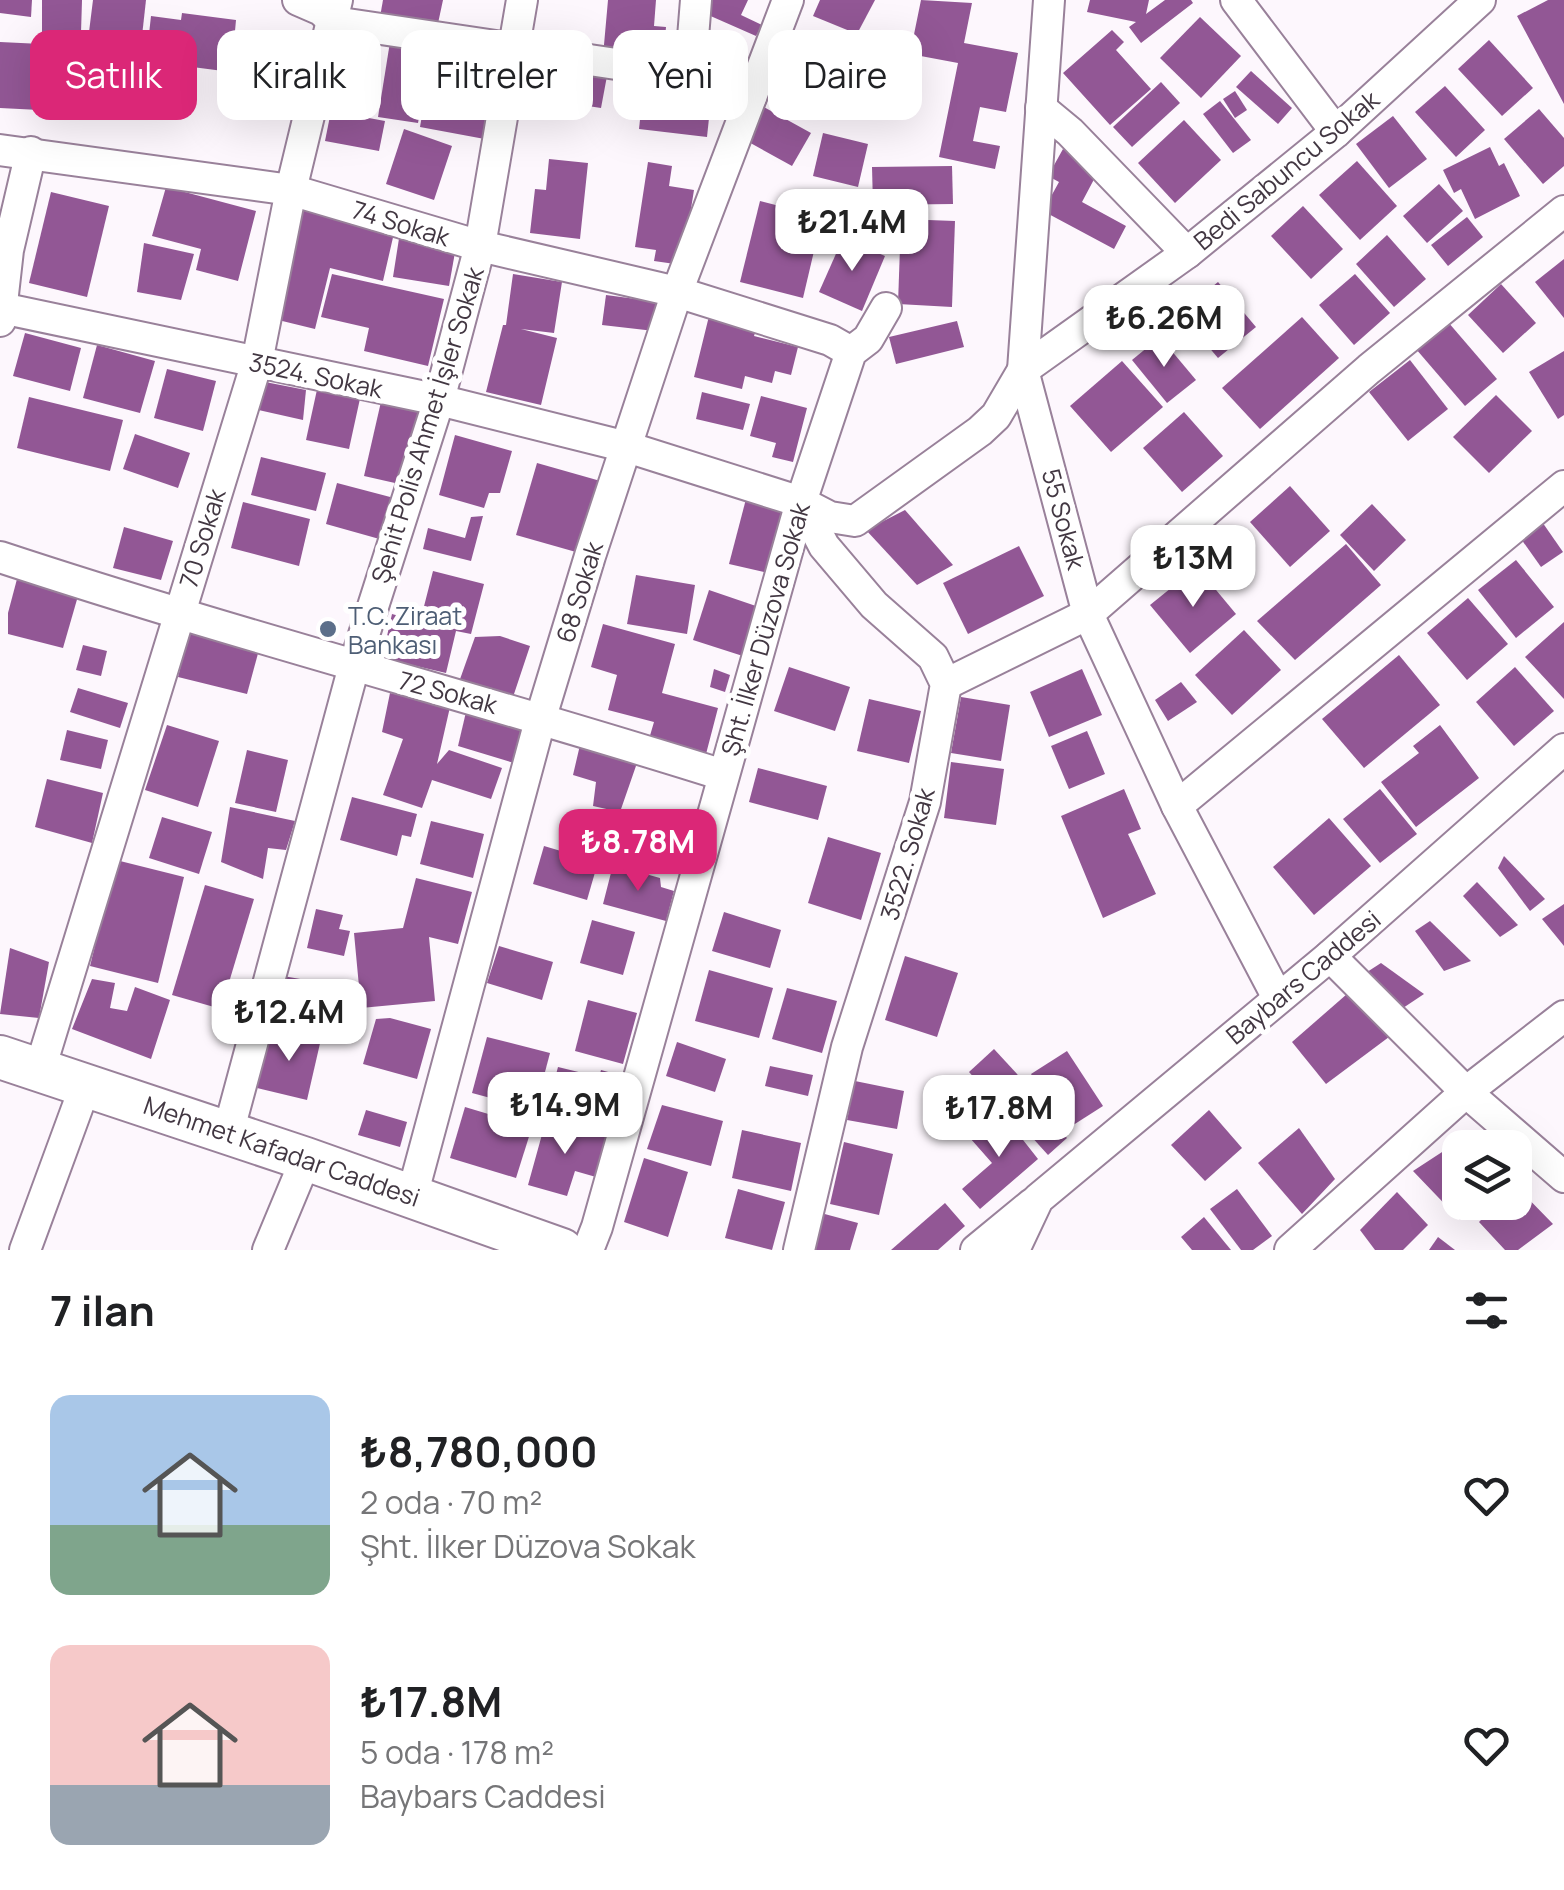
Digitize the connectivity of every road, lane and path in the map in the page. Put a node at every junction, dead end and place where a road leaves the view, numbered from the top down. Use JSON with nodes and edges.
{"nodes":[{"id":1,"x":298,"y":0,"type":"edge"},
{"id":2,"x":522,"y":0,"type":"edge"},
{"id":3,"x":696,"y":0,"type":"edge"},
{"id":4,"x":788,"y":0,"type":"edge"},
{"id":5,"x":1049,"y":0,"type":"edge"},
{"id":6,"x":1236,"y":0,"type":"edge"},
{"id":7,"x":1480,"y":0,"type":"edge"},
{"id":8,"x":336,"y":11,"type":"edge"},
{"id":9,"x":422,"y":30,"type":"edge"},
{"id":10,"x":516,"y":30,"type":"edge"},
{"id":11,"x":694,"y":30,"type":"edge"},
{"id":12,"x":748,"y":96,"type":"edge"},
{"id":13,"x":751,"y":97,"type":"junction"},
{"id":14,"x":1042,"y":108,"type":"junction"},
{"id":15,"x":501,"y":120,"type":"edge"},
{"id":16,"x":1336,"y":132,"type":"junction"},
{"id":17,"x":0,"y":150,"type":"edge"},
{"id":18,"x":31,"y":152,"type":"junction"},
{"id":19,"x":291,"y":190,"type":"junction"},
{"id":20,"x":1564,"y":211,"type":"edge"},
{"id":21,"x":480,"y":246,"type":"junction"},
{"id":22,"x":1187,"y":253,"type":"junction"},
{"id":23,"x":677,"y":292,"type":"junction"},
{"id":24,"x":1,"y":308,"type":"edge"},
{"id":25,"x":886,"y":308,"type":"dead end"},
{"id":26,"x":0,"y":322,"type":"edge"},
{"id":27,"x":851,"y":352,"type":"junction"},
{"id":28,"x":257,"y":362,"type":"junction"},
{"id":29,"x":1023,"y":370,"type":"junction"},
{"id":30,"x":438,"y":400,"type":"junction"},
{"id":31,"x":627,"y":447,"type":"junction"},
{"id":32,"x":1564,"y":486,"type":"edge"},
{"id":33,"x":802,"y":502,"type":"junction"},
{"id":34,"x":0,"y":557,"type":"edge"},
{"id":35,"x":1088,"y":614,"type":"junction"},
{"id":36,"x":177,"y":616,"type":"junction"},
{"id":37,"x":354,"y":666,"type":"junction"},
{"id":38,"x":946,"y":684,"type":"junction"},
{"id":39,"x":541,"y":717,"type":"junction"},
{"id":40,"x":1564,"y":749,"type":"edge"},
{"id":41,"x":723,"y":774,"type":"junction"},
{"id":42,"x":1177,"y":806,"type":"junction"},
{"id":43,"x":1330,"y":956,"type":"junction"},
{"id":44,"x":1278,"y":998,"type":"junction"},
{"id":45,"x":1564,"y":1016,"type":"edge"},
{"id":46,"x":0,"y":1056,"type":"edge"},
{"id":47,"x":40,"y":1069,"type":"junction"},
{"id":48,"x":86,"y":1084,"type":"junction"},
{"id":49,"x":1466,"y":1092,"type":"junction"},
{"id":50,"x":228,"y":1133,"type":"junction"},
{"id":51,"x":306,"y":1158,"type":"junction"},
{"id":52,"x":1564,"y":1177,"type":"edge"},
{"id":53,"x":412,"y":1196,"type":"junction"},
{"id":54,"x":1038,"y":1199,"type":"junction"},
{"id":55,"x":1310,"y":1244,"type":"edge"},
{"id":56,"x":25,"y":1250,"type":"edge"},
{"id":57,"x":268,"y":1250,"type":"edge"},
{"id":58,"x":562,"y":1250,"type":"edge"},
{"id":59,"x":588,"y":1250,"type":"edge"},
{"id":60,"x":800,"y":1250,"type":"edge"},
{"id":61,"x":976,"y":1250,"type":"edge"},
{"id":62,"x":1014,"y":1250,"type":"edge"}],
"edges":[{"from":1,"to":8,"type":"street"},
{"from":2,"to":10,"type":"street","name":"Şehit Polis Ahmet İşler Sokak"},
{"from":3,"to":11,"type":"street"},
{"from":4,"to":13,"type":"street","name":"68 Sokak"},
{"from":5,"to":14,"type":"street","name":"55 Sokak"},
{"from":6,"to":16,"type":"street"},
{"from":7,"to":16,"type":"street","name":"Bedi Sabuncu Sokak"},
{"from":8,"to":9,"type":"street"},
{"from":8,"to":19,"type":"street","name":"70 Sokak"},
{"from":12,"to":13,"type":"street"},
{"from":13,"to":23,"type":"street","name":"68 Sokak"},
{"from":14,"to":22,"type":"street"},
{"from":14,"to":29,"type":"street","name":"55 Sokak"},
{"from":15,"to":21,"type":"street","name":"Şehit Polis Ahmet İşler Sokak"},
{"from":16,"to":22,"type":"street","name":"Bedi Sabuncu Sokak"},
{"from":17,"to":18,"type":"street","name":"74 Sokak"},
{"from":18,"to":19,"type":"street","name":"74 Sokak"},
{"from":18,"to":24,"type":"street"},
{"from":19,"to":21,"type":"street","name":"74 Sokak"},
{"from":19,"to":28,"type":"street","name":"70 Sokak"},
{"from":20,"to":35,"type":"street"},
{"from":21,"to":23,"type":"street","name":"74 Sokak"},
{"from":21,"to":30,"type":"street","name":"Şehit Polis Ahmet İşler Sokak"},
{"from":22,"to":29,"type":"street","name":"Bedi Sabuncu Sokak"},
{"from":23,"to":27,"type":"street","name":"74 Sokak"},
{"from":23,"to":31,"type":"street","name":"68 Sokak"},
{"from":24,"to":26,"type":"street"},
{"from":24,"to":28,"type":"street","name":"3524. Sokak"},
{"from":25,"to":27,"type":"street","name":"Şht. İlker Düzova Sokak"},
{"from":27,"to":33,"type":"street","name":"Şht. İlker Düzova Sokak"},
{"from":28,"to":30,"type":"street","name":"3524. Sokak"},
{"from":28,"to":36,"type":"street","name":"70 Sokak"},
{"from":29,"to":33,"type":"street","name":"Bedi Sabuncu Sokak"},
{"from":29,"to":35,"type":"street","name":"55 Sokak"},
{"from":30,"to":31,"type":"street","name":"3524. Sokak"},
{"from":30,"to":37,"type":"street","name":"Şehit Polis Ahmet İşler Sokak"},
{"from":31,"to":33,"type":"street","name":"3524. Sokak"},
{"from":31,"to":39,"type":"street","name":"68 Sokak"},
{"from":32,"to":42,"type":"street"},
{"from":33,"to":38,"type":"street"},
{"from":33,"to":41,"type":"street","name":"Şht. İlker Düzova Sokak"},
{"from":34,"to":36,"type":"street","name":"72 Sokak"},
{"from":35,"to":38,"type":"street"},
{"from":35,"to":42,"type":"street","name":"55 Sokak"},
{"from":36,"to":37,"type":"street","name":"72 Sokak"},
{"from":36,"to":47,"type":"street","name":"70 Sokak"},
{"from":37,"to":39,"type":"street","name":"72 Sokak"},
{"from":37,"to":50,"type":"street","name":"Şehit Polis Ahmet İşler Sokak"},
{"from":38,"to":60,"type":"street","name":"3522. Sokak"},
{"from":39,"to":41,"type":"street","name":"72 Sokak"},
{"from":39,"to":53,"type":"street","name":"68 Sokak"},
{"from":40,"to":43,"type":"street","name":"Baybars Caddesi"},
{"from":41,"to":59,"type":"street","name":"Şht. İlker Düzova Sokak"},
{"from":42,"to":44,"type":"street","name":"55 Sokak"},
{"from":43,"to":44,"type":"street","name":"Baybars Caddesi"},
{"from":43,"to":49,"type":"street"},
{"from":44,"to":54,"type":"street","name":"Baybars Caddesi"},
{"from":45,"to":49,"type":"street"},
{"from":46,"to":47,"type":"main road","name":"Mehmet Kafadar Caddesi"},
{"from":47,"to":48,"type":"main road","name":"Mehmet Kafadar Caddesi"},
{"from":48,"to":50,"type":"main road","name":"Mehmet Kafadar Caddesi"},
{"from":48,"to":56,"type":"street"},
{"from":49,"to":52,"type":"street"},
{"from":49,"to":55,"type":"street"},
{"from":50,"to":51,"type":"main road","name":"Mehmet Kafadar Caddesi"},
{"from":51,"to":53,"type":"main road","name":"Mehmet Kafadar Caddesi"},
{"from":51,"to":57,"type":"street"},
{"from":53,"to":58,"type":"main road","name":"Mehmet Kafadar Caddesi"},
{"from":54,"to":61,"type":"street","name":"Baybars Caddesi"},
{"from":54,"to":62,"type":"street","name":"Baybars Caddesi"}]}
